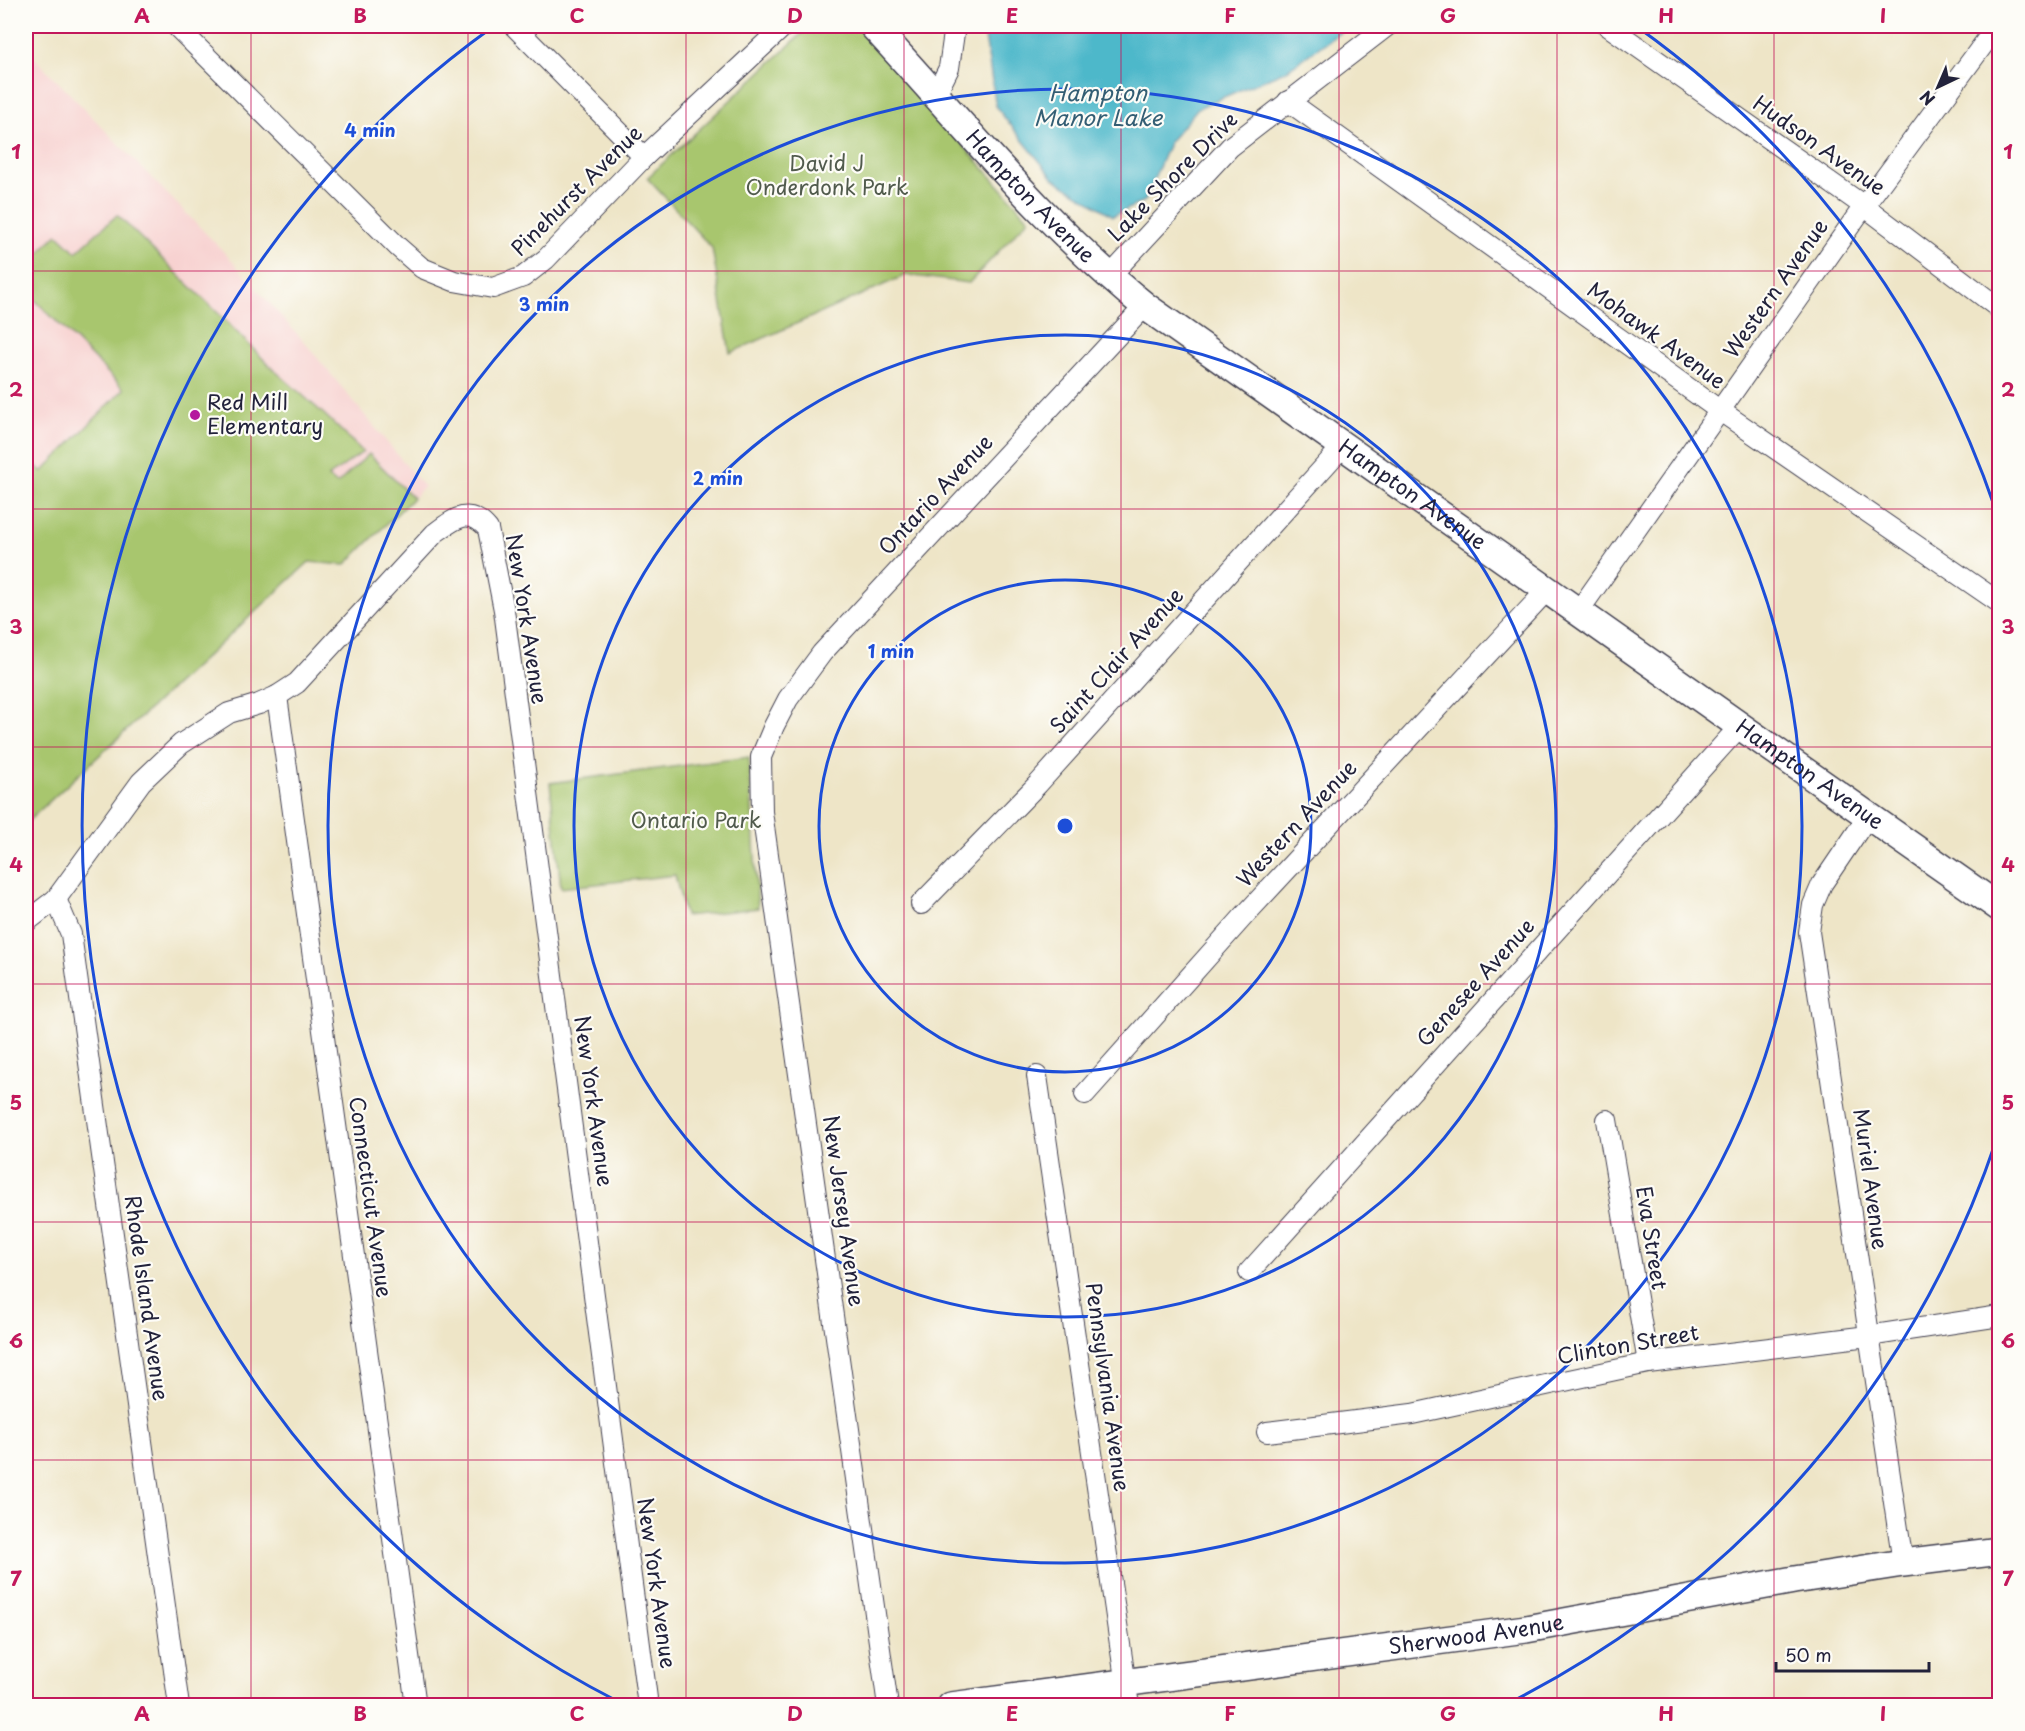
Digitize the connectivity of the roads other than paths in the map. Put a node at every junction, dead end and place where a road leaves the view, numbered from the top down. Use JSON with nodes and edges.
{"nodes":[{"id":1,"x":176,"y":26,"type":"edge"},
{"id":2,"x":514,"y":26,"type":"edge"},
{"id":3,"x":784,"y":26,"type":"edge"},
{"id":4,"x":873,"y":26,"type":"edge"},
{"id":5,"x":955,"y":26,"type":"edge"},
{"id":6,"x":1387,"y":26,"type":"edge"},
{"id":7,"x":1608,"y":26,"type":"edge"},
{"id":8,"x":1997,"y":26,"type":"edge"},
{"id":9,"x":936,"y":94,"type":"junction"},
{"id":10,"x":1288,"y":101,"type":"junction"},
{"id":11,"x":644,"y":157,"type":"junction"},
{"id":12,"x":1864,"y":206,"type":"junction"},
{"id":13,"x":1109,"y":277,"type":"junction"},
{"id":14,"x":1145,"y":306,"type":"junction"},
{"id":15,"x":2000,"y":309,"type":"edge"},
{"id":16,"x":1719,"y":410,"type":"junction"},
{"id":17,"x":1343,"y":447,"type":"junction"},
{"id":18,"x":1547,"y":590,"type":"junction"},
{"id":19,"x":2000,"y":603,"type":"edge"},
{"id":20,"x":1578,"y":612,"type":"junction"},
{"id":21,"x":277,"y":696,"type":"junction"},
{"id":22,"x":774,"y":726,"type":"joint"},
{"id":23,"x":1740,"y":726,"type":"junction"},
{"id":24,"x":1868,"y":816,"type":"junction"},
{"id":25,"x":56,"y":899,"type":"junction"},
{"id":26,"x":921,"y":904,"type":"dead end"},
{"id":27,"x":2000,"y":908,"type":"edge"},
{"id":28,"x":26,"y":922,"type":"edge"},
{"id":29,"x":1037,"y":1076,"type":"dead end"},
{"id":30,"x":1085,"y":1094,"type":"dead end"},
{"id":31,"x":1607,"y":1120,"type":"dead end"},
{"id":32,"x":1248,"y":1272,"type":"dead end"},
{"id":33,"x":2000,"y":1316,"type":"edge"},
{"id":34,"x":1868,"y":1336,"type":"junction"},
{"id":35,"x":1648,"y":1363,"type":"junction"},
{"id":36,"x":1267,"y":1432,"type":"dead end"},
{"id":37,"x":2000,"y":1551,"type":"edge"},
{"id":38,"x":1903,"y":1563,"type":"junction"},
{"id":39,"x":1127,"y":1694,"type":"edge"},
{"id":40,"x":179,"y":1706,"type":"edge"},
{"id":41,"x":416,"y":1706,"type":"edge"},
{"id":42,"x":648,"y":1706,"type":"edge"},
{"id":43,"x":888,"y":1706,"type":"edge"},
{"id":44,"x":951,"y":1706,"type":"edge"}],
"edges":[{"from":1,"to":11,"type":"street","name":"Pinehurst Avenue"},
{"from":2,"to":11,"type":"street"},
{"from":3,"to":11,"type":"street","name":"Pinehurst Avenue"},
{"from":4,"to":9,"type":"street","name":"Hampton Avenue"},
{"from":5,"to":9,"type":"street"},
{"from":6,"to":10,"type":"street","name":"Lake Shore Drive"},
{"from":7,"to":12,"type":"street","name":"Hudson Avenue"},
{"from":8,"to":12,"type":"street","name":"Western Avenue"},
{"from":9,"to":13,"type":"street","name":"Hampton Avenue"},
{"from":10,"to":13,"type":"street","name":"Lake Shore Drive"},
{"from":10,"to":16,"type":"street","name":"Mohawk Avenue"},
{"from":12,"to":15,"type":"street","name":"Hudson Avenue"},
{"from":12,"to":16,"type":"street","name":"Western Avenue"},
{"from":13,"to":14,"type":"street","name":"Hampton Avenue"},
{"from":14,"to":17,"type":"street","name":"Hampton Avenue"},
{"from":14,"to":22,"type":"street","name":"Ontario Avenue"},
{"from":16,"to":19,"type":"street","name":"Mohawk Avenue"},
{"from":16,"to":20,"type":"street","name":"Western Avenue"},
{"from":17,"to":18,"type":"street","name":"Hampton Avenue"},
{"from":17,"to":26,"type":"street","name":"Saint Clair Avenue"},
{"from":18,"to":20,"type":"street","name":"Hampton Avenue"},
{"from":18,"to":30,"type":"street","name":"Western Avenue"},
{"from":20,"to":23,"type":"street","name":"Hampton Avenue"},
{"from":21,"to":25,"type":"street"},
{"from":21,"to":41,"type":"street","name":"Connecticut Avenue"},
{"from":21,"to":42,"type":"street","name":"New York Avenue"},
{"from":22,"to":43,"type":"street","name":"New Jersey Avenue"},
{"from":23,"to":24,"type":"street","name":"Hampton Avenue"},
{"from":23,"to":32,"type":"street","name":"Genesee Avenue"},
{"from":24,"to":27,"type":"street","name":"Hampton Avenue"},
{"from":24,"to":34,"type":"street","name":"Muriel Avenue"},
{"from":25,"to":28,"type":"street"},
{"from":25,"to":40,"type":"street","name":"Rhode Island Avenue"},
{"from":29,"to":39,"type":"street","name":"Pennsylvania Avenue"},
{"from":31,"to":35,"type":"street","name":"Eva Street"},
{"from":33,"to":34,"type":"street","name":"Clinton Street"},
{"from":34,"to":35,"type":"street","name":"Clinton Street"},
{"from":34,"to":38,"type":"street","name":"Muriel Avenue"},
{"from":35,"to":36,"type":"street","name":"Clinton Street"},
{"from":37,"to":38,"type":"street","name":"Sherwood Avenue"},
{"from":38,"to":39,"type":"street","name":"Sherwood Avenue"},
{"from":39,"to":44,"type":"street","name":"Sherwood Avenue"}]}
